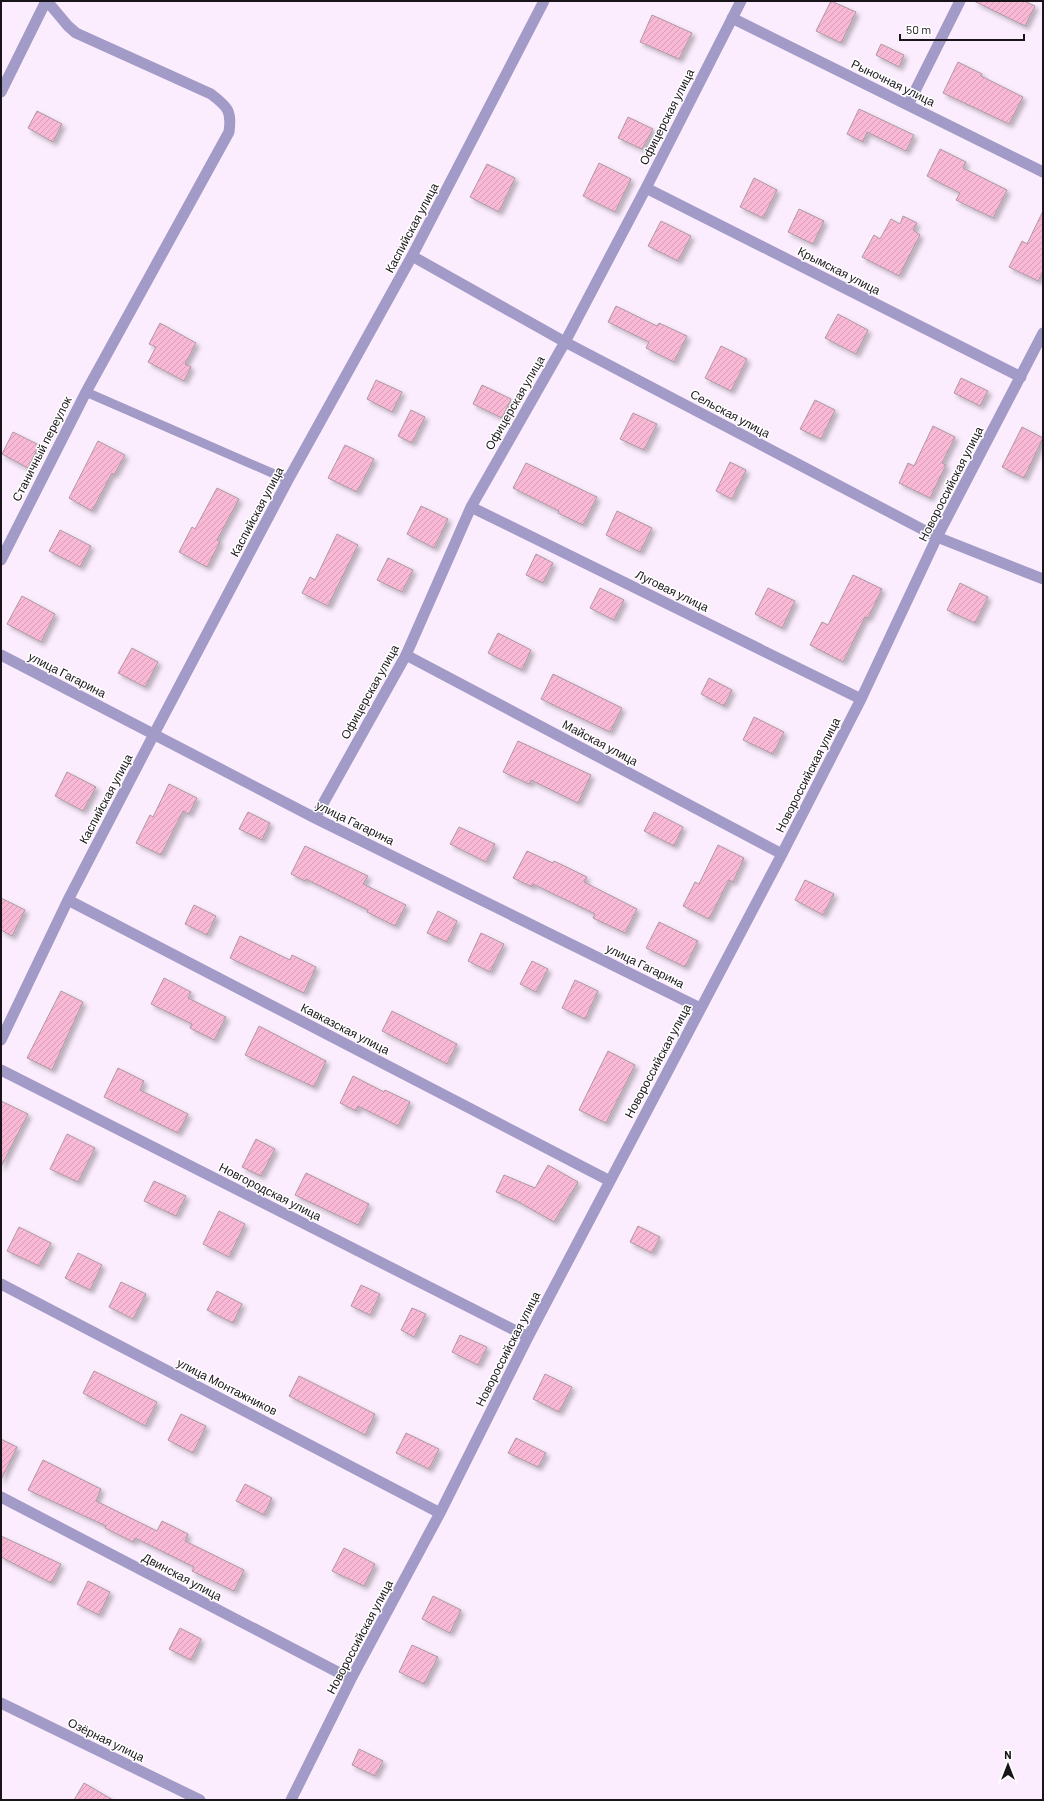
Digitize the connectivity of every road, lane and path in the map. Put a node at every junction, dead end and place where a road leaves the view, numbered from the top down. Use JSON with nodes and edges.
{"nodes":[{"id":1,"x":47,"y":1,"type":"edge"},
{"id":2,"x":544,"y":1,"type":"edge"},
{"id":3,"x":741,"y":1,"type":"edge"},
{"id":4,"x":960,"y":1,"type":"edge"},
{"id":5,"x":732,"y":18,"type":"junction"},
{"id":6,"x":1,"y":92,"type":"edge"},
{"id":7,"x":908,"y":105,"type":"junction"},
{"id":8,"x":1043,"y":172,"type":"edge"},
{"id":9,"x":646,"y":188,"type":"junction"},
{"id":10,"x":412,"y":256,"type":"junction"},
{"id":11,"x":1043,"y":333,"type":"edge"},
{"id":12,"x":565,"y":342,"type":"junction"},
{"id":13,"x":1021,"y":377,"type":"junction"},
{"id":14,"x":86,"y":392,"type":"junction"},
{"id":15,"x":288,"y":480,"type":"junction"},
{"id":16,"x":471,"y":507,"type":"junction"},
{"id":17,"x":937,"y":538,"type":"junction"},
{"id":18,"x":1,"y":560,"type":"edge"},
{"id":19,"x":1043,"y":579,"type":"edge"},
{"id":20,"x":1,"y":655,"type":"edge"},
{"id":21,"x":406,"y":655,"type":"junction"},
{"id":22,"x":862,"y":699,"type":"junction"},
{"id":23,"x":154,"y":734,"type":"junction"},
{"id":24,"x":315,"y":818,"type":"junction"},
{"id":25,"x":782,"y":854,"type":"junction"},
{"id":26,"x":68,"y":900,"type":"junction"},
{"id":27,"x":700,"y":1008,"type":"junction"},
{"id":28,"x":1,"y":1040,"type":"edge"},
{"id":29,"x":1,"y":1070,"type":"edge"},
{"id":30,"x":610,"y":1181,"type":"junction"},
{"id":31,"x":1,"y":1284,"type":"edge"},
{"id":32,"x":528,"y":1337,"type":"junction"},
{"id":33,"x":1,"y":1497,"type":"edge"},
{"id":34,"x":440,"y":1512,"type":"junction"},
{"id":35,"x":351,"y":1680,"type":"junction"},
{"id":36,"x":1,"y":1703,"type":"edge"},
{"id":37,"x":200,"y":1800,"type":"edge"},
{"id":38,"x":291,"y":1800,"type":"edge"}],
"edges":[{"from":1,"to":6,"type":"street"},
{"from":1,"to":14,"type":"street","name":"Станичный переулок"},
{"from":2,"to":10,"type":"street","name":"Каспийская улица"},
{"from":3,"to":5,"type":"street","name":"Офицерская улица"},
{"from":4,"to":7,"type":"street"},
{"from":5,"to":7,"type":"street","name":"Рыночная улица"},
{"from":5,"to":9,"type":"street","name":"Офицерская улица"},
{"from":7,"to":8,"type":"street","name":"Рыночная улица"},
{"from":9,"to":12,"type":"street","name":"Офицерская улица"},
{"from":9,"to":13,"type":"street","name":"Крымская улица"},
{"from":10,"to":12,"type":"street","name":"Сельская улица"},
{"from":10,"to":15,"type":"street","name":"Каспийская улица"},
{"from":11,"to":13,"type":"street","name":"Новороссийская улица"},
{"from":12,"to":16,"type":"street","name":"Офицерская улица"},
{"from":12,"to":17,"type":"street","name":"Сельская улица"},
{"from":13,"to":17,"type":"street","name":"Новороссийская улица"},
{"from":14,"to":15,"type":"lane"},
{"from":14,"to":18,"type":"street","name":"Станичный переулок"},
{"from":15,"to":23,"type":"street","name":"Каспийская улица"},
{"from":16,"to":21,"type":"street","name":"Офицерская улица"},
{"from":16,"to":22,"type":"street","name":"Луговая улица"},
{"from":17,"to":19,"type":"street","name":"Сельская улица"},
{"from":17,"to":22,"type":"street","name":"Новороссийская улица"},
{"from":20,"to":23,"type":"street","name":"улица Гагарина"},
{"from":21,"to":24,"type":"street","name":"Офицерская улица"},
{"from":21,"to":25,"type":"street","name":"Майская улица"},
{"from":22,"to":25,"type":"street","name":"Новороссийская улица"},
{"from":23,"to":24,"type":"street","name":"улица Гагарина"},
{"from":23,"to":26,"type":"street","name":"Каспийская улица"},
{"from":24,"to":27,"type":"street","name":"улица Гагарина"},
{"from":25,"to":27,"type":"street","name":"Новороссийская улица"},
{"from":26,"to":28,"type":"street","name":"Каспийская улица"},
{"from":26,"to":30,"type":"street","name":"Кавказская улица"},
{"from":27,"to":30,"type":"street","name":"Новороссийская улица"},
{"from":29,"to":32,"type":"street","name":"Новгородская улица"},
{"from":30,"to":32,"type":"street","name":"Новороссийская улица"},
{"from":31,"to":34,"type":"street","name":"улица Монтажников"},
{"from":32,"to":34,"type":"street","name":"Новороссийская улица"},
{"from":33,"to":35,"type":"street","name":"Двинская улица"},
{"from":34,"to":35,"type":"street","name":"Новороссийская улица"},
{"from":35,"to":38,"type":"street","name":"Новороссийская улица"},
{"from":36,"to":37,"type":"street","name":"Озёрная улица"}]}
